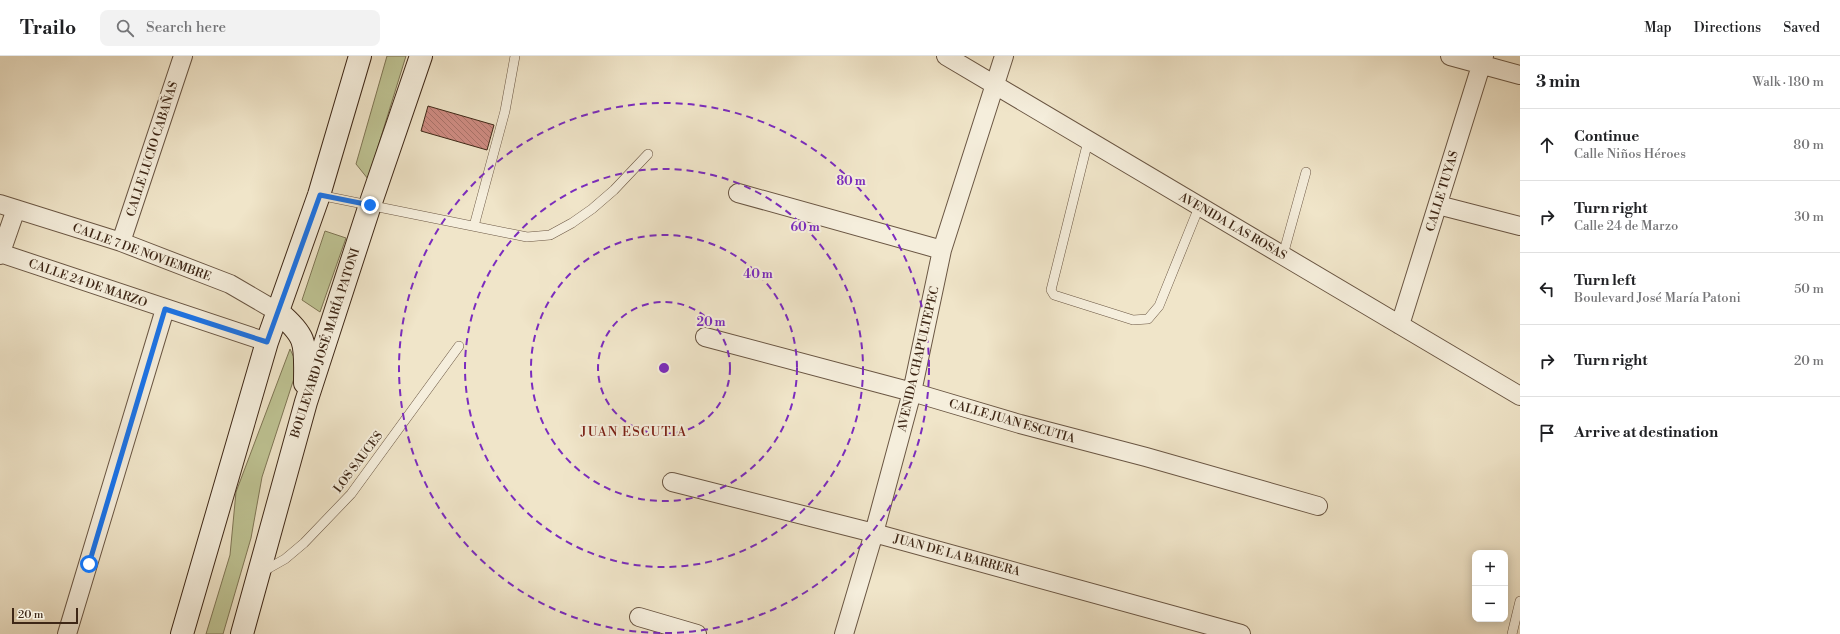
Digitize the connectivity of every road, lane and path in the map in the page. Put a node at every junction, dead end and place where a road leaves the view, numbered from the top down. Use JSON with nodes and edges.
{"nodes":[{"id":1,"x":183,"y":56,"type":"edge"},
{"id":2,"x":360,"y":56,"type":"edge"},
{"id":3,"x":421,"y":56,"type":"edge"},
{"id":4,"x":515,"y":56,"type":"edge"},
{"id":5,"x":946,"y":56,"type":"edge"},
{"id":6,"x":1004,"y":56,"type":"edge"},
{"id":7,"x":1450,"y":56,"type":"edge"},
{"id":8,"x":1483,"y":60,"type":"edge"},
{"id":9,"x":1520,"y":75,"type":"edge"},
{"id":10,"x":995,"y":86,"type":"junction"},
{"id":11,"x":1088,"y":141,"type":"junction"},
{"id":12,"x":648,"y":154,"type":"dead end"},
{"id":13,"x":1306,"y":172,"type":"dead end"},
{"id":14,"x":738,"y":193,"type":"dead end"},
{"id":15,"x":320,"y":195,"type":"junction"},
{"id":16,"x":370,"y":205,"type":"junction"},
{"id":17,"x":1438,"y":205,"type":"junction"},
{"id":18,"x":8,"y":206,"type":"edge"},
{"id":19,"x":1199,"y":207,"type":"junction"},
{"id":20,"x":474,"y":226,"type":"junction"},
{"id":21,"x":1520,"y":226,"type":"edge"},
{"id":22,"x":121,"y":242,"type":"junction"},
{"id":23,"x":942,"y":250,"type":"junction"},
{"id":24,"x":0,"y":254,"type":"edge"},
{"id":25,"x":1283,"y":255,"type":"junction"},
{"id":26,"x":165,"y":309,"type":"junction"},
{"id":27,"x":278,"y":312,"type":"junction"},
{"id":28,"x":1400,"y":325,"type":"junction"},
{"id":29,"x":705,"y":337,"type":"dead end"},
{"id":30,"x":267,"y":342,"type":"junction"},
{"id":31,"x":459,"y":346,"type":"dead end"},
{"id":32,"x":912,"y":392,"type":"junction"},
{"id":33,"x":1520,"y":396,"type":"edge"},
{"id":34,"x":306,"y":402,"type":"junction"},
{"id":35,"x":672,"y":482,"type":"dead end"},
{"id":36,"x":1318,"y":506,"type":"dead end"},
{"id":37,"x":874,"y":533,"type":"junction"},
{"id":38,"x":258,"y":574,"type":"junction"},
{"id":39,"x":1520,"y":601,"type":"edge"},
{"id":40,"x":640,"y":616,"type":"dead end"},
{"id":41,"x":67,"y":634,"type":"edge"},
{"id":42,"x":182,"y":634,"type":"edge"},
{"id":43,"x":242,"y":634,"type":"edge"},
{"id":44,"x":697,"y":634,"type":"edge"},
{"id":45,"x":844,"y":634,"type":"edge"},
{"id":46,"x":1241,"y":634,"type":"edge"},
{"id":47,"x":1512,"y":634,"type":"edge"}],
"edges":[{"from":1,"to":22,"type":"street","name":"CALLE LUCIO CABAÑAS"},
{"from":2,"to":15,"type":"main road"},
{"from":3,"to":16,"type":"main road","name":"BOULEVARD JOSÉ MARÍA PATONI"},
{"from":4,"to":20,"type":"lane"},
{"from":5,"to":10,"type":"street","name":"AVENIDA LAS ROSAS"},
{"from":6,"to":10,"type":"street","name":"AVENIDA CHAPULTEPEC"},
{"from":7,"to":8,"type":"street"},
{"from":8,"to":9,"type":"street"},
{"from":8,"to":17,"type":"street","name":"CALLE TUYAS"},
{"from":10,"to":11,"type":"street","name":"AVENIDA LAS ROSAS"},
{"from":10,"to":23,"type":"street","name":"AVENIDA CHAPULTEPEC"},
{"from":11,"to":19,"type":"street","name":"AVENIDA LAS ROSAS"},
{"from":11,"to":19,"type":"lane"},
{"from":12,"to":20,"type":"lane"},
{"from":13,"to":25,"type":"lane"},
{"from":14,"to":23,"type":"street"},
{"from":15,"to":16,"type":"lane"},
{"from":15,"to":27,"type":"main road"},
{"from":16,"to":20,"type":"lane"},
{"from":16,"to":34,"type":"main road","name":"BOULEVARD JOSÉ MARÍA PATONI"},
{"from":17,"to":21,"type":"street"},
{"from":17,"to":28,"type":"street","name":"CALLE TUYAS"},
{"from":18,"to":22,"type":"street","name":"CALLE 7 DE NOVIEMBRE"},
{"from":18,"to":24,"type":"street"},
{"from":19,"to":25,"type":"street","name":"AVENIDA LAS ROSAS"},
{"from":22,"to":27,"type":"street","name":"CALLE 7 DE NOVIEMBRE"},
{"from":23,"to":32,"type":"street","name":"AVENIDA CHAPULTEPEC"},
{"from":24,"to":26,"type":"street","name":"CALLE 24 DE MARZO"},
{"from":25,"to":28,"type":"street","name":"AVENIDA LAS ROSAS"},
{"from":26,"to":30,"type":"street","name":"CALLE 24 DE MARZO"},
{"from":26,"to":41,"type":"street"},
{"from":27,"to":30,"type":"main road"},
{"from":27,"to":34,"type":"main road"},
{"from":28,"to":33,"type":"street","name":"AVENIDA LAS ROSAS"},
{"from":29,"to":32,"type":"street","name":"CALLE JUAN ESCUTIA"},
{"from":30,"to":42,"type":"main road"},
{"from":31,"to":38,"type":"lane","name":"LOS SAUCES"},
{"from":32,"to":36,"type":"street","name":"CALLE JUAN ESCUTIA"},
{"from":32,"to":37,"type":"street","name":"AVENIDA CHAPULTEPEC"},
{"from":34,"to":38,"type":"main road","name":"BOULEVARD JOSÉ MARÍA PATONI"},
{"from":35,"to":37,"type":"street","name":"JUAN DE LA BARRERA"},
{"from":37,"to":45,"type":"street","name":"AVENIDA CHAPULTEPEC"},
{"from":37,"to":46,"type":"street","name":"JUAN DE LA BARRERA"},
{"from":38,"to":43,"type":"main road","name":"BOULEVARD JOSÉ MARÍA PATONI"},
{"from":39,"to":47,"type":"lane"},
{"from":40,"to":44,"type":"street"}]}
